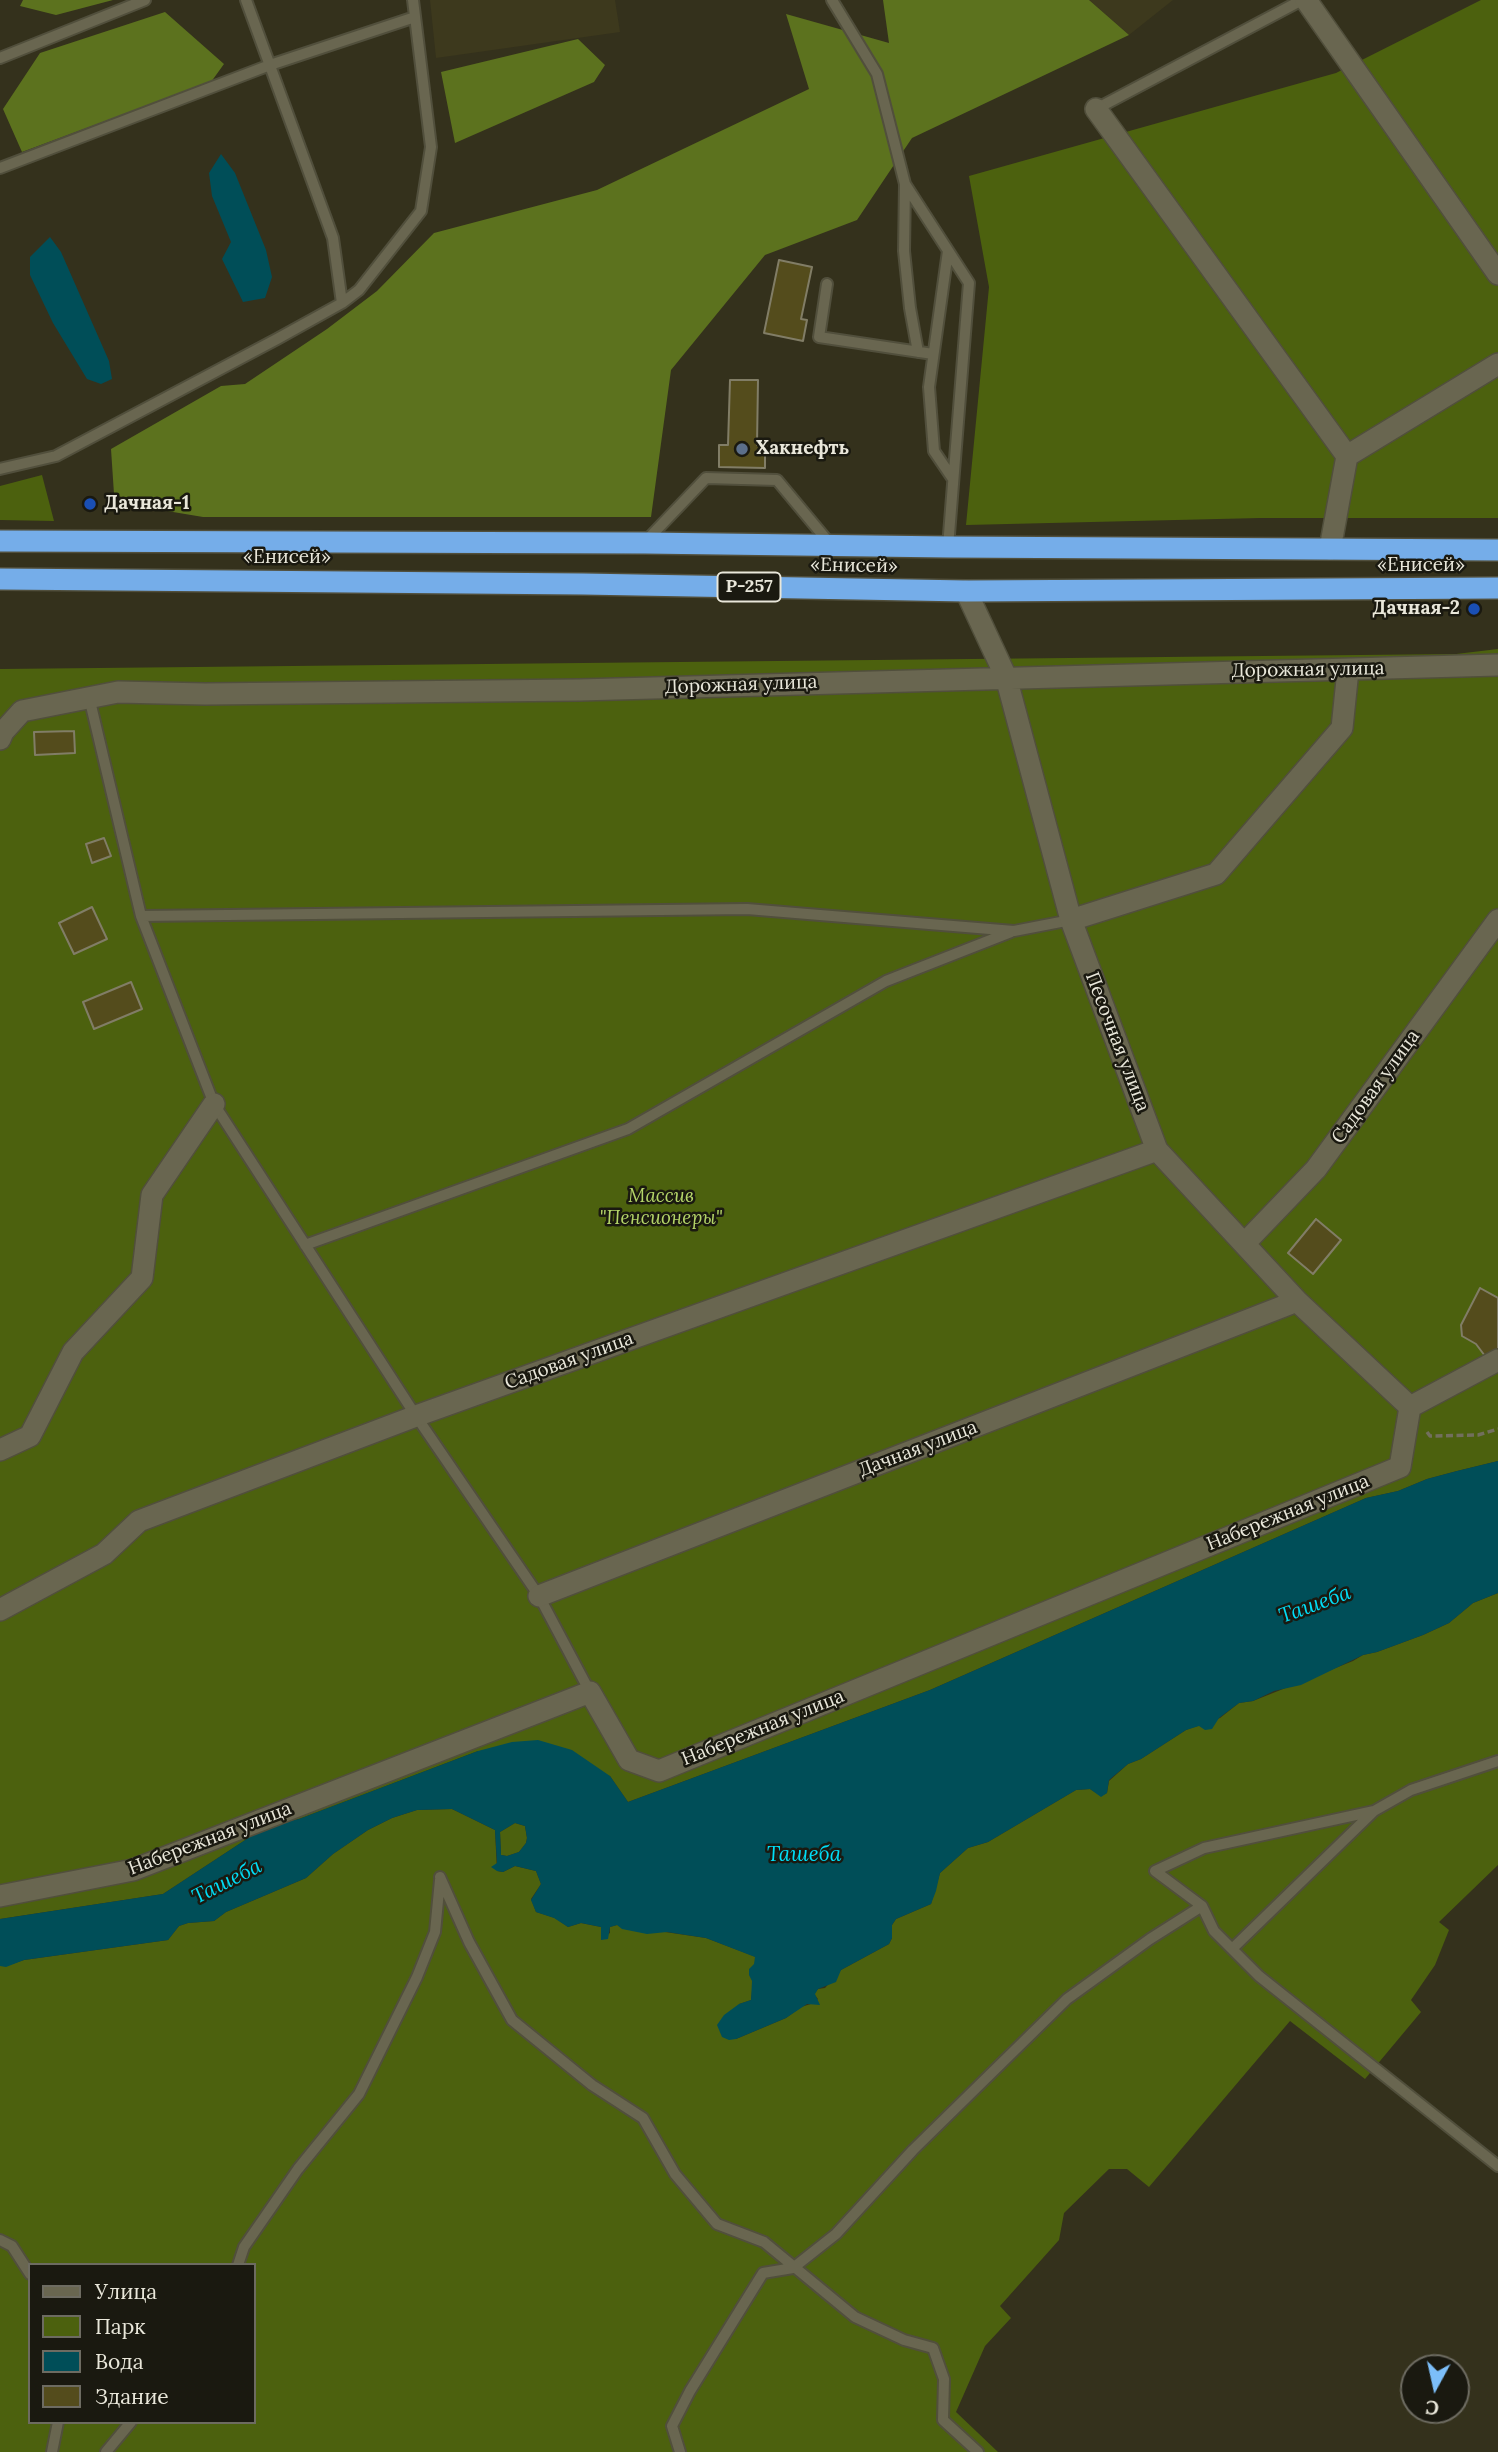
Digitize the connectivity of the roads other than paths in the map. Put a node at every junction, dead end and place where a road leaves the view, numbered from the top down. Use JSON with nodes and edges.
{"nodes":[{"id":1,"x":145,"y":0,"type":"edge"},
{"id":2,"x":246,"y":0,"type":"edge"},
{"id":3,"x":413,"y":0,"type":"edge"},
{"id":4,"x":832,"y":0,"type":"edge"},
{"id":5,"x":1304,"y":0,"type":"edge"},
{"id":6,"x":415,"y":17,"type":"junction"},
{"id":7,"x":0,"y":58,"type":"edge"},
{"id":8,"x":270,"y":65,"type":"junction"},
{"id":9,"x":1096,"y":109,"type":"joint"},
{"id":10,"x":0,"y":168,"type":"edge"},
{"id":11,"x":905,"y":184,"type":"junction"},
{"id":12,"x":948,"y":251,"type":"junction"},
{"id":13,"x":1498,"y":274,"type":"edge"},
{"id":14,"x":827,"y":284,"type":"dead end"},
{"id":15,"x":342,"y":303,"type":"junction"},
{"id":16,"x":918,"y":352,"type":"junction"},
{"id":17,"x":933,"y":354,"type":"junction"},
{"id":18,"x":1498,"y":364,"type":"edge"},
{"id":19,"x":1347,"y":456,"type":"junction"},
{"id":20,"x":0,"y":469,"type":"edge"},
{"id":21,"x":953,"y":479,"type":"junction"},
{"id":22,"x":0,"y":541,"type":"edge"},
{"id":23,"x":645,"y":542,"type":"junction"},
{"id":24,"x":831,"y":545,"type":"junction"},
{"id":25,"x":948,"y":547,"type":"junction"},
{"id":26,"x":1330,"y":549,"type":"junction"},
{"id":27,"x":1498,"y":550,"type":"edge"},
{"id":28,"x":0,"y":579,"type":"edge"},
{"id":29,"x":1498,"y":588,"type":"edge"},
{"id":30,"x":966,"y":591,"type":"junction"},
{"id":31,"x":1498,"y":664,"type":"edge"},
{"id":32,"x":1348,"y":670,"type":"junction"},
{"id":33,"x":1006,"y":677,"type":"junction"},
{"id":34,"x":89,"y":697,"type":"junction"},
{"id":35,"x":0,"y":740,"type":"edge"},
{"id":36,"x":141,"y":916,"type":"junction"},
{"id":37,"x":1071,"y":920,"type":"junction"},
{"id":38,"x":1498,"y":920,"type":"edge"},
{"id":39,"x":1014,"y":931,"type":"junction"},
{"id":40,"x":214,"y":1104,"type":"junction"},
{"id":41,"x":1157,"y":1150,"type":"junction"},
{"id":42,"x":1244,"y":1244,"type":"junction"},
{"id":43,"x":305,"y":1245,"type":"junction"},
{"id":44,"x":1297,"y":1301,"type":"junction"},
{"id":45,"x":1498,"y":1360,"type":"edge"},
{"id":46,"x":1410,"y":1407,"type":"junction"},
{"id":47,"x":416,"y":1416,"type":"junction"},
{"id":48,"x":0,"y":1450,"type":"edge"},
{"id":49,"x":539,"y":1596,"type":"junction"},
{"id":50,"x":0,"y":1610,"type":"edge"},
{"id":51,"x":590,"y":1692,"type":"junction"},
{"id":52,"x":1498,"y":1762,"type":"edge"},
{"id":53,"x":1374,"y":1811,"type":"junction"},
{"id":54,"x":0,"y":1896,"type":"edge"},
{"id":55,"x":1202,"y":1906,"type":"junction"},
{"id":56,"x":1232,"y":1949,"type":"junction"},
{"id":57,"x":1498,"y":2166,"type":"edge"},
{"id":58,"x":0,"y":2240,"type":"edge"},
{"id":59,"x":239,"y":2263,"type":"edge"},
{"id":60,"x":793,"y":2268,"type":"junction"},
{"id":61,"x":28,"y":2271,"type":"edge"},
{"id":62,"x":58,"y":2424,"type":"edge"},
{"id":63,"x":129,"y":2424,"type":"edge"},
{"id":64,"x":52,"y":2452,"type":"edge"},
{"id":65,"x":106,"y":2452,"type":"edge"},
{"id":66,"x":680,"y":2452,"type":"edge"},
{"id":67,"x":978,"y":2452,"type":"edge"}],
"edges":[{"from":1,"to":7,"type":"lane"},
{"from":2,"to":8,"type":"lane"},
{"from":3,"to":6,"type":"lane"},
{"from":4,"to":11,"type":"lane"},
{"from":5,"to":9,"type":"lane"},
{"from":5,"to":13,"type":"street"},
{"from":6,"to":8,"type":"lane"},
{"from":6,"to":15,"type":"lane"},
{"from":8,"to":10,"type":"lane"},
{"from":8,"to":15,"type":"lane"},
{"from":9,"to":19,"type":"street"},
{"from":11,"to":12,"type":"lane"},
{"from":11,"to":16,"type":"lane"},
{"from":12,"to":17,"type":"lane"},
{"from":12,"to":21,"type":"lane"},
{"from":14,"to":16,"type":"lane"},
{"from":15,"to":20,"type":"lane"},
{"from":16,"to":17,"type":"lane"},
{"from":17,"to":21,"type":"lane"},
{"from":18,"to":19,"type":"street"},
{"from":19,"to":26,"type":"street"},
{"from":21,"to":25,"type":"lane"},
{"from":22,"to":23,"type":"highway","name":"«Енисей»","number":"Р-257"},
{"from":23,"to":24,"type":"highway","name":"«Енисей»","number":"Р-257"},
{"from":23,"to":24,"type":"lane"},
{"from":24,"to":25,"type":"highway","name":"«Енисей»","number":"Р-257"},
{"from":25,"to":26,"type":"highway","name":"«Енисей»","number":"Р-257"},
{"from":26,"to":27,"type":"highway","name":"«Енисей»","number":"Р-257"},
{"from":28,"to":30,"type":"highway","name":"«Енисей»","number":"Р-257"},
{"from":29,"to":30,"type":"highway","name":"«Енисей»","number":"Р-257"},
{"from":30,"to":33,"type":"street","name":"Песочная улица"},
{"from":31,"to":32,"type":"street","name":"Дорожная улица"},
{"from":32,"to":33,"type":"street","name":"Дорожная улица"},
{"from":32,"to":37,"type":"street"},
{"from":33,"to":34,"type":"street","name":"Дорожная улица"},
{"from":33,"to":37,"type":"street","name":"Песочная улица"},
{"from":34,"to":35,"type":"street","name":"Дорожная улица"},
{"from":34,"to":36,"type":"lane"},
{"from":36,"to":39,"type":"lane"},
{"from":36,"to":40,"type":"lane"},
{"from":37,"to":39,"type":"lane"},
{"from":37,"to":41,"type":"street","name":"Песочная улица"},
{"from":38,"to":42,"type":"street","name":"Садовая улица"},
{"from":39,"to":43,"type":"lane"},
{"from":40,"to":43,"type":"lane"},
{"from":40,"to":48,"type":"street"},
{"from":41,"to":42,"type":"street","name":"Песочная улица"},
{"from":41,"to":47,"type":"street","name":"Садовая улица"},
{"from":42,"to":44,"type":"street","name":"Песочная улица"},
{"from":43,"to":47,"type":"lane"},
{"from":44,"to":46,"type":"street","name":"Песочная улица"},
{"from":44,"to":49,"type":"street","name":"Дачная улица"},
{"from":45,"to":46,"type":"street"},
{"from":46,"to":51,"type":"street","name":"Набережная улица"},
{"from":47,"to":49,"type":"lane"},
{"from":47,"to":50,"type":"street","name":"Садовая улица"},
{"from":49,"to":51,"type":"lane"},
{"from":51,"to":54,"type":"street","name":"Набережная улица"},
{"from":52,"to":53,"type":"lane"},
{"from":53,"to":55,"type":"lane"},
{"from":53,"to":56,"type":"lane"},
{"from":55,"to":56,"type":"lane"},
{"from":55,"to":60,"type":"lane"},
{"from":56,"to":57,"type":"lane"},
{"from":58,"to":61,"type":"lane"},
{"from":59,"to":60,"type":"lane"},
{"from":60,"to":66,"type":"lane"},
{"from":60,"to":67,"type":"lane"},
{"from":62,"to":64,"type":"lane"},
{"from":63,"to":65,"type":"lane"}]}
